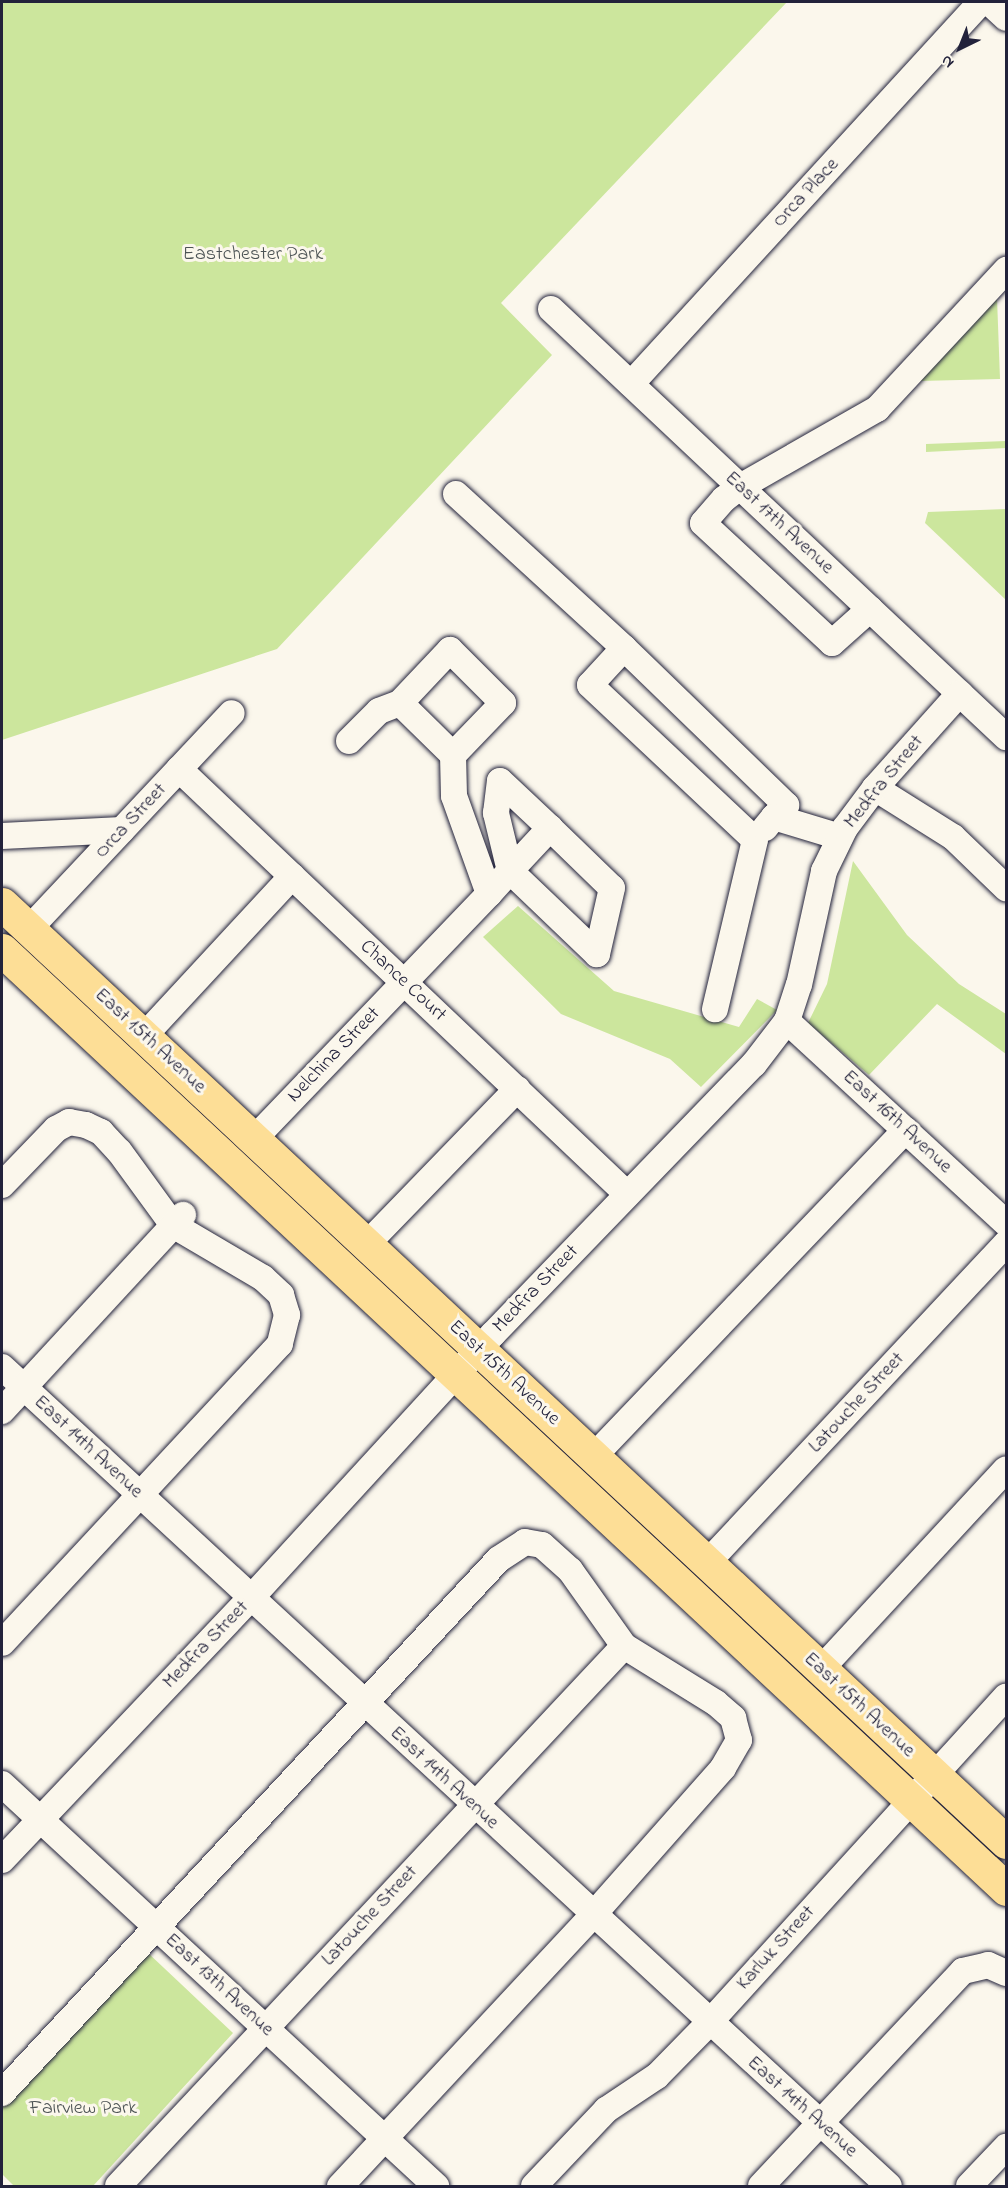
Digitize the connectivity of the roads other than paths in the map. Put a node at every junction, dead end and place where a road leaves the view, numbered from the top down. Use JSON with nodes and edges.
{"nodes":[{"id":1,"x":981,"y":2,"type":"edge"},
{"id":2,"x":989,"y":2,"type":"edge"},
{"id":3,"x":1006,"y":18,"type":"edge"},
{"id":4,"x":1006,"y":270,"type":"edge"},
{"id":5,"x":551,"y":309,"type":"dead end"},
{"id":6,"x":631,"y":384,"type":"junction"},
{"id":7,"x":740,"y":487,"type":"junction"},
{"id":8,"x":456,"y":494,"type":"dead end"},
{"id":9,"x":870,"y":609,"type":"junction"},
{"id":10,"x":624,"y":648,"type":"junction"},
{"id":11,"x":960,"y":693,"type":"junction"},
{"id":12,"x":400,"y":703,"type":"junction"},
{"id":13,"x":232,"y":713,"type":"dead end"},
{"id":14,"x":1006,"y":737,"type":"edge"},
{"id":15,"x":349,"y":741,"type":"dead end"},
{"id":16,"x":453,"y":755,"type":"junction"},
{"id":17,"x":179,"y":769,"type":"junction"},
{"id":18,"x":875,"y":788,"type":"junction"},
{"id":19,"x":774,"y":817,"type":"junction"},
{"id":20,"x":550,"y":828,"type":"junction"},
{"id":21,"x":122,"y":830,"type":"junction"},
{"id":22,"x":2,"y":836,"type":"edge"},
{"id":23,"x":840,"y":837,"type":"junction"},
{"id":24,"x":755,"y":840,"type":"junction"},
{"id":25,"x":510,"y":871,"type":"junction"},
{"id":26,"x":292,"y":876,"type":"junction"},
{"id":27,"x":1006,"y":888,"type":"edge"},
{"id":28,"x":489,"y":894,"type":"junction"},
{"id":29,"x":2,"y":904,"type":"edge"},
{"id":30,"x":29,"y":929,"type":"junction"},
{"id":31,"x":2,"y":950,"type":"edge"},
{"id":32,"x":404,"y":982,"type":"junction"},
{"id":33,"x":715,"y":1009,"type":"dead end"},
{"id":34,"x":787,"y":1021,"type":"junction"},
{"id":35,"x":144,"y":1036,"type":"junction"},
{"id":36,"x":517,"y":1089,"type":"junction"},
{"id":37,"x":906,"y":1130,"type":"junction"},
{"id":38,"x":255,"y":1138,"type":"junction"},
{"id":39,"x":2,"y":1185,"type":"edge"},
{"id":40,"x":627,"y":1194,"type":"junction"},
{"id":41,"x":178,"y":1220,"type":"junction"},
{"id":42,"x":1006,"y":1223,"type":"edge"},
{"id":43,"x":367,"y":1244,"type":"junction"},
{"id":44,"x":1006,"y":1244,"type":"edge"},
{"id":45,"x":479,"y":1349,"type":"junction"},
{"id":46,"x":2,"y":1366,"type":"edge"},
{"id":47,"x":456,"y":1374,"type":"junction"},
{"id":48,"x":23,"y":1387,"type":"junction"},
{"id":49,"x":2,"y":1411,"type":"edge"},
{"id":50,"x":594,"y":1456,"type":"junction"},
{"id":51,"x":1006,"y":1469,"type":"edge"},
{"id":52,"x":139,"y":1494,"type":"junction"},
{"id":53,"x":708,"y":1562,"type":"junction"},
{"id":54,"x":251,"y":1598,"type":"junction"},
{"id":55,"x":2,"y":1643,"type":"edge"},
{"id":56,"x":624,"y":1646,"type":"junction"},
{"id":57,"x":821,"y":1669,"type":"junction"},
{"id":58,"x":1006,"y":1697,"type":"edge"},
{"id":59,"x":365,"y":1704,"type":"junction"},
{"id":60,"x":933,"y":1774,"type":"junction"},
{"id":61,"x":2,"y":1784,"type":"edge"},
{"id":62,"x":910,"y":1800,"type":"junction"},
{"id":63,"x":474,"y":1806,"type":"junction"},
{"id":64,"x":39,"y":1820,"type":"junction"},
{"id":65,"x":1006,"y":1842,"type":"edge"},
{"id":66,"x":2,"y":1860,"type":"edge"},
{"id":67,"x":1006,"y":1889,"type":"edge"},
{"id":68,"x":593,"y":1915,"type":"junction"},
{"id":69,"x":158,"y":1928,"type":"junction"},
{"id":70,"x":1006,"y":1973,"type":"edge"},
{"id":71,"x":709,"y":2023,"type":"junction"},
{"id":72,"x":266,"y":2027,"type":"junction"},
{"id":73,"x":2,"y":2093,"type":"edge"},
{"id":74,"x":822,"y":2125,"type":"junction"},
{"id":75,"x":385,"y":2139,"type":"junction"},
{"id":76,"x":1006,"y":2147,"type":"edge"},
{"id":77,"x":118,"y":2187,"type":"edge"},
{"id":78,"x":340,"y":2187,"type":"edge"},
{"id":79,"x":436,"y":2187,"type":"edge"},
{"id":80,"x":534,"y":2187,"type":"edge"},
{"id":81,"x":761,"y":2187,"type":"edge"},
{"id":82,"x":890,"y":2187,"type":"edge"},
{"id":83,"x":969,"y":2187,"type":"edge"}],
"edges":[{"from":1,"to":6,"type":"street","name":"Orca Place"},
{"from":2,"to":3,"type":"street"},
{"from":4,"to":7,"type":"street"},
{"from":5,"to":6,"type":"street","name":"East 17th Avenue"},
{"from":6,"to":7,"type":"street","name":"East 17th Avenue"},
{"from":7,"to":9,"type":"street","name":"East 17th Avenue"},
{"from":7,"to":9,"type":"street"},
{"from":8,"to":10,"type":"street"},
{"from":9,"to":11,"type":"street","name":"East 17th Avenue"},
{"from":10,"to":19,"type":"street"},
{"from":10,"to":24,"type":"street"},
{"from":11,"to":14,"type":"street","name":"East 17th Avenue"},
{"from":11,"to":18,"type":"street","name":"Medfra Street"},
{"from":12,"to":15,"type":"street"},
{"from":12,"to":16,"type":"street"},
{"from":12,"to":16,"type":"street"},
{"from":13,"to":17,"type":"street","name":"Orca Street"},
{"from":16,"to":28,"type":"street"},
{"from":17,"to":21,"type":"street","name":"Orca Street"},
{"from":17,"to":26,"type":"street","name":"Chance Court"},
{"from":18,"to":23,"type":"street","name":"Medfra Street"},
{"from":18,"to":27,"type":"street"},
{"from":19,"to":23,"type":"street"},
{"from":19,"to":24,"type":"street"},
{"from":20,"to":25,"type":"street","name":"Nelchina Street"},
{"from":20,"to":25,"type":"street"},
{"from":20,"to":25,"type":"street"},
{"from":21,"to":22,"type":"street"},
{"from":21,"to":30,"type":"street","name":"Orca Street"},
{"from":23,"to":34,"type":"street","name":"Medfra Street"},
{"from":24,"to":33,"type":"street"},
{"from":25,"to":28,"type":"street","name":"Nelchina Street"},
{"from":26,"to":32,"type":"street","name":"Chance Court"},
{"from":26,"to":35,"type":"street"},
{"from":28,"to":32,"type":"street","name":"Nelchina Street"},
{"from":29,"to":30,"type":"main road","name":"East 15th Avenue"},
{"from":30,"to":35,"type":"main road","name":"East 15th Avenue"},
{"from":31,"to":47,"type":"main road","name":"East 15th Avenue"},
{"from":32,"to":36,"type":"street","name":"Chance Court"},
{"from":32,"to":38,"type":"street","name":"Nelchina Street"},
{"from":34,"to":37,"type":"street","name":"East 16th Avenue"},
{"from":34,"to":40,"type":"street","name":"Medfra Street"},
{"from":35,"to":38,"type":"main road","name":"East 15th Avenue"},
{"from":36,"to":40,"type":"street","name":"Chance Court"},
{"from":36,"to":43,"type":"street"},
{"from":37,"to":42,"type":"street","name":"East 16th Avenue"},
{"from":37,"to":50,"type":"street"},
{"from":38,"to":43,"type":"main road","name":"East 15th Avenue"},
{"from":39,"to":41,"type":"street"},
{"from":40,"to":45,"type":"street","name":"Medfra Street"},
{"from":41,"to":48,"type":"street"},
{"from":41,"to":52,"type":"street"},
{"from":43,"to":45,"type":"main road","name":"East 15th Avenue"},
{"from":44,"to":53,"type":"street","name":"Latouche Street"},
{"from":45,"to":47,"type":"street","name":"Medfra Street"},
{"from":45,"to":50,"type":"main road","name":"East 15th Avenue"},
{"from":46,"to":48,"type":"street","name":"East 14th Avenue"},
{"from":47,"to":54,"type":"street","name":"Medfra Street"},
{"from":47,"to":62,"type":"main road","name":"East 15th Avenue"},
{"from":48,"to":49,"type":"street"},
{"from":48,"to":52,"type":"street","name":"East 14th Avenue"},
{"from":50,"to":53,"type":"main road","name":"East 15th Avenue"},
{"from":51,"to":57,"type":"street"},
{"from":52,"to":54,"type":"street","name":"East 14th Avenue"},
{"from":52,"to":55,"type":"street"},
{"from":53,"to":57,"type":"main road","name":"East 15th Avenue"},
{"from":54,"to":59,"type":"street","name":"East 14th Avenue"},
{"from":54,"to":64,"type":"street","name":"Medfra Street"},
{"from":56,"to":59,"type":"street"},
{"from":56,"to":63,"type":"street","name":"Latouche Street"},
{"from":56,"to":68,"type":"street"},
{"from":57,"to":60,"type":"main road","name":"East 15th Avenue"},
{"from":58,"to":60,"type":"street","name":"Karluk Street"},
{"from":59,"to":63,"type":"street","name":"East 14th Avenue"},
{"from":59,"to":69,"type":"street"},
{"from":60,"to":62,"type":"street","name":"Karluk Street"},
{"from":60,"to":65,"type":"main road","name":"East 15th Avenue"},
{"from":61,"to":64,"type":"street","name":"East 13th Avenue"},
{"from":62,"to":67,"type":"main road","name":"East 15th Avenue"},
{"from":62,"to":71,"type":"street","name":"Karluk Street"},
{"from":63,"to":68,"type":"street","name":"East 14th Avenue"},
{"from":63,"to":72,"type":"street","name":"Latouche Street"},
{"from":64,"to":66,"type":"street","name":"Medfra Street"},
{"from":64,"to":69,"type":"street","name":"East 13th Avenue"},
{"from":68,"to":71,"type":"street","name":"East 14th Avenue"},
{"from":68,"to":75,"type":"street"},
{"from":69,"to":72,"type":"street","name":"East 13th Avenue"},
{"from":69,"to":73,"type":"street"},
{"from":70,"to":74,"type":"street"},
{"from":71,"to":74,"type":"street","name":"East 14th Avenue"},
{"from":71,"to":80,"type":"street","name":"Karluk Street"},
{"from":72,"to":75,"type":"street","name":"East 13th Avenue"},
{"from":72,"to":77,"type":"street","name":"Latouche Street"},
{"from":74,"to":81,"type":"street"},
{"from":74,"to":82,"type":"street","name":"East 14th Avenue"},
{"from":75,"to":78,"type":"street"},
{"from":75,"to":79,"type":"street","name":"East 13th Avenue"},
{"from":76,"to":83,"type":"street"}]}
